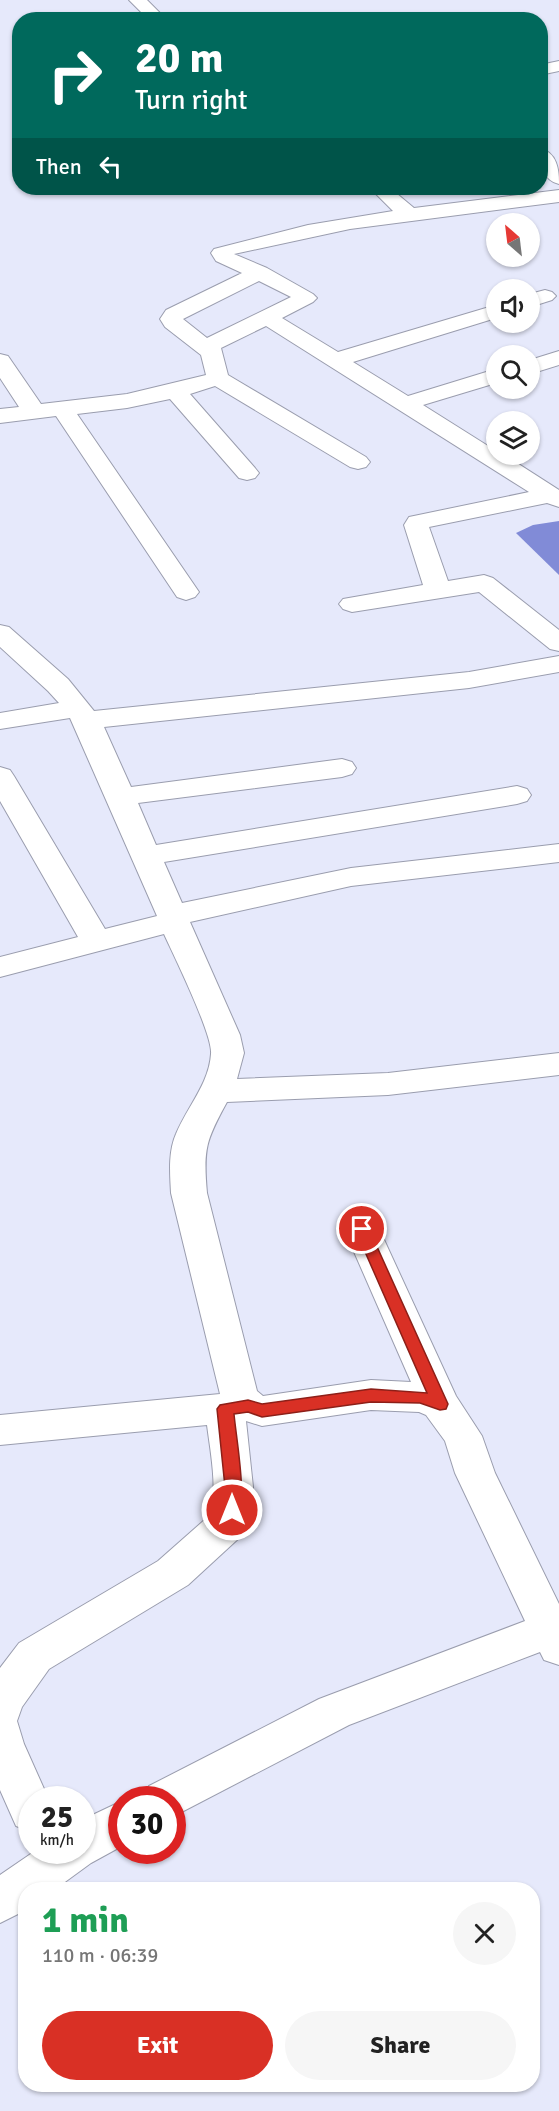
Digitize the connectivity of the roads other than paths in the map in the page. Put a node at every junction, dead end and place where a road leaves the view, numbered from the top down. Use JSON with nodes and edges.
{"nodes":[{"id":1,"x":137,"y":0,"type":"edge"},
{"id":2,"x":150,"y":12,"type":"edge"},
{"id":3,"x":548,"y":164,"type":"edge"},
{"id":4,"x":559,"y":178,"type":"edge"},
{"id":5,"x":559,"y":196,"type":"edge"},
{"id":6,"x":398,"y":199,"type":"edge"},
{"id":7,"x":260,"y":272,"type":"junction"},
{"id":8,"x":486,"y":314,"type":"edge"},
{"id":9,"x":266,"y":317,"type":"junction"},
{"id":10,"x":211,"y":352,"type":"junction"},
{"id":11,"x":559,"y":358,"type":"edge"},
{"id":12,"x":335,"y":360,"type":"junction"},
{"id":13,"x":0,"y":361,"type":"edge"},
{"id":14,"x":540,"y":364,"type":"edge"},
{"id":15,"x":218,"y":378,"type":"junction"},
{"id":16,"x":486,"y":379,"type":"edge"},
{"id":17,"x":175,"y":391,"type":"junction"},
{"id":18,"x":404,"y":404,"type":"junction"},
{"id":19,"x":63,"y":410,"type":"junction"},
{"id":20,"x":35,"y":412,"type":"junction"},
{"id":21,"x":0,"y":416,"type":"edge"},
{"id":22,"x":358,"y":462,"type":"dead end"},
{"id":23,"x":247,"y":473,"type":"dead end"},
{"id":24,"x":555,"y":497,"type":"edge"},
{"id":25,"x":438,"y":590,"type":"junction"},
{"id":26,"x":186,"y":592,"type":"dead end"},
{"id":27,"x":352,"y":604,"type":"dead end"},
{"id":28,"x":0,"y":633,"type":"edge"},
{"id":29,"x":559,"y":643,"type":"edge"},
{"id":30,"x":559,"y":664,"type":"edge"},
{"id":31,"x":83,"y":714,"type":"junction"},
{"id":32,"x":0,"y":721,"type":"edge"},
{"id":33,"x":342,"y":768,"type":"dead end"},
{"id":34,"x":0,"y":776,"type":"edge"},
{"id":35,"x":517,"y":795,"type":"dead end"},
{"id":36,"x":120,"y":796,"type":"junction"},
{"id":37,"x":559,"y":853,"type":"edge"},
{"id":38,"x":145,"y":856,"type":"junction"},
{"id":39,"x":173,"y":918,"type":"junction"},
{"id":40,"x":97,"y":942,"type":"junction"},
{"id":41,"x":0,"y":967,"type":"edge"},
{"id":42,"x":559,"y":1064,"type":"edge"},
{"id":43,"x":217,"y":1091,"type":"junction"},
{"id":44,"x":362,"y":1229,"type":"dead end"},
{"id":45,"x":440,"y":1404,"type":"junction"},
{"id":46,"x":236,"y":1408,"type":"junction"},
{"id":47,"x":0,"y":1430,"type":"edge"},
{"id":48,"x":554,"y":1639,"type":"edge"},
{"id":49,"x":0,"y":1711,"type":"edge"},
{"id":50,"x":0,"y":1732,"type":"edge"},
{"id":51,"x":21,"y":1786,"type":"edge"},
{"id":52,"x":186,"y":1789,"type":"edge"},
{"id":53,"x":48,"y":1864,"type":"edge"},
{"id":54,"x":25,"y":1882,"type":"edge"},
{"id":55,"x":18,"y":1887,"type":"edge"},
{"id":56,"x":0,"y":1901,"type":"edge"}],
"edges":[{"from":1,"to":2,"type":"street"},
{"from":3,"to":4,"type":"street"},
{"from":5,"to":6,"type":"street"},
{"from":6,"to":7,"type":"street"},
{"from":7,"to":9,"type":"street"},
{"from":7,"to":10,"type":"street"},
{"from":8,"to":12,"type":"street"},
{"from":9,"to":10,"type":"street"},
{"from":9,"to":12,"type":"street"},
{"from":10,"to":15,"type":"street"},
{"from":11,"to":14,"type":"street"},
{"from":12,"to":18,"type":"street"},
{"from":13,"to":20,"type":"street"},
{"from":15,"to":17,"type":"street"},
{"from":15,"to":22,"type":"street"},
{"from":16,"to":18,"type":"street"},
{"from":17,"to":19,"type":"street"},
{"from":17,"to":23,"type":"street"},
{"from":18,"to":24,"type":"street"},
{"from":19,"to":20,"type":"street"},
{"from":19,"to":26,"type":"street"},
{"from":20,"to":21,"type":"street"},
{"from":24,"to":25,"type":"street"},
{"from":25,"to":27,"type":"street"},
{"from":25,"to":29,"type":"street"},
{"from":28,"to":31,"type":"street"},
{"from":30,"to":31,"type":"street"},
{"from":31,"to":32,"type":"street"},
{"from":31,"to":36,"type":"street"},
{"from":33,"to":36,"type":"street"},
{"from":34,"to":40,"type":"street"},
{"from":35,"to":38,"type":"street"},
{"from":36,"to":38,"type":"street"},
{"from":37,"to":39,"type":"street"},
{"from":38,"to":39,"type":"street"},
{"from":39,"to":40,"type":"street"},
{"from":39,"to":43,"type":"street"},
{"from":40,"to":41,"type":"street"},
{"from":42,"to":43,"type":"street"},
{"from":43,"to":46,"type":"street"},
{"from":44,"to":45,"type":"street"},
{"from":45,"to":46,"type":"street"},
{"from":45,"to":48,"type":"street"},
{"from":46,"to":47,"type":"street"},
{"from":46,"to":49,"type":"street"},
{"from":48,"to":52,"type":"street"},
{"from":50,"to":51,"type":"street"},
{"from":53,"to":54,"type":"street"},
{"from":55,"to":56,"type":"street"}]}
